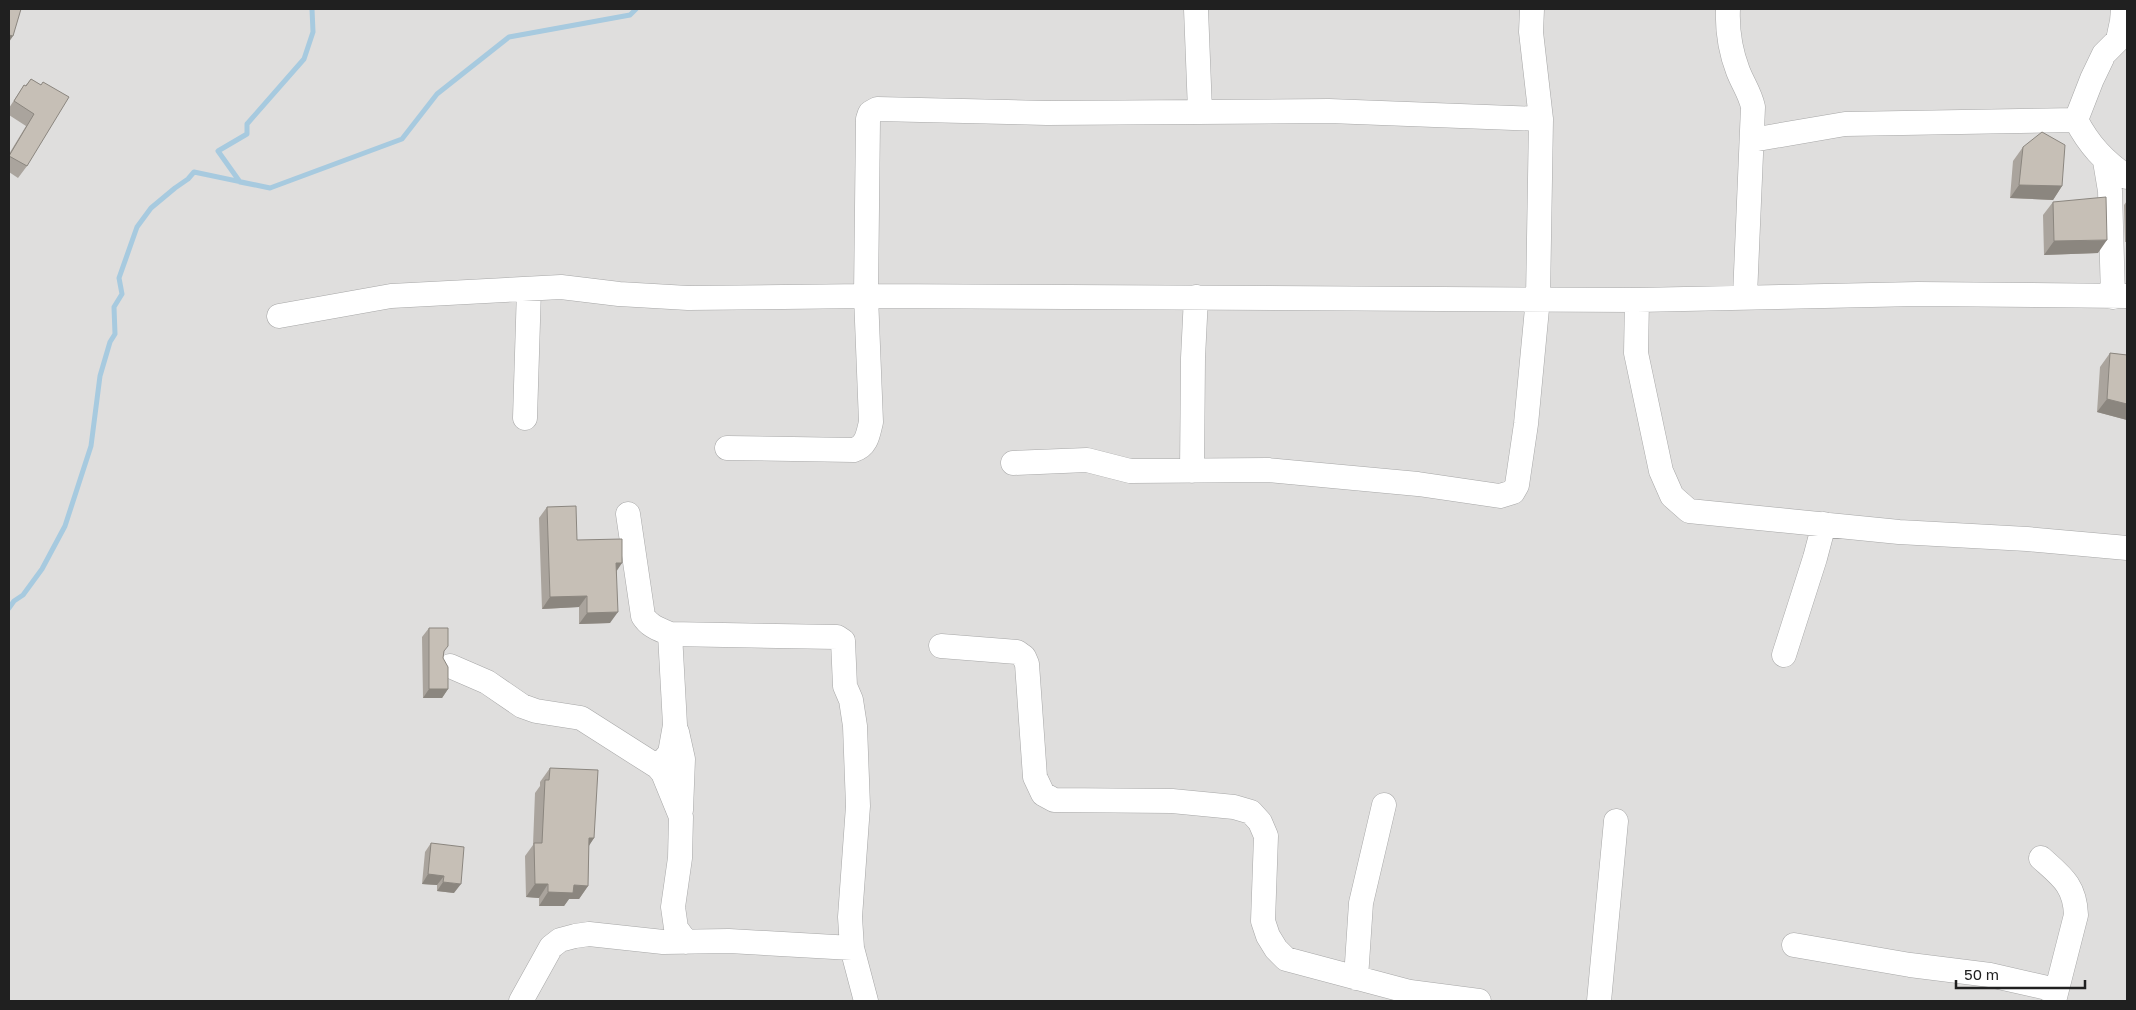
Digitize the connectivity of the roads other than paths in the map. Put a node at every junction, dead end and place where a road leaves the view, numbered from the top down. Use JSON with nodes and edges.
{"nodes":[{"id":1,"x":1196,"y":9,"type":"edge"},
{"id":2,"x":1532,"y":9,"type":"edge"},
{"id":3,"x":1728,"y":9,"type":"edge"},
{"id":4,"x":2123,"y":9,"type":"edge"},
{"id":5,"x":1200,"y":111,"type":"junction"},
{"id":6,"x":1541,"y":119,"type":"junction"},
{"id":7,"x":2076,"y":120,"type":"junction"},
{"id":8,"x":1752,"y":140,"type":"junction"},
{"id":9,"x":2105,"y":161,"type":"junction"},
{"id":10,"x":2127,"y":177,"type":"edge"},
{"id":11,"x":529,"y":289,"type":"junction"},
{"id":12,"x":866,"y":296,"type":"junction"},
{"id":13,"x":1745,"y":296,"type":"junction"},
{"id":14,"x":2120,"y":296,"type":"edge"},
{"id":15,"x":1196,"y":297,"type":"junction"},
{"id":16,"x":1538,"y":298,"type":"junction"},
{"id":17,"x":1637,"y":300,"type":"junction"},
{"id":18,"x":279,"y":316,"type":"dead end"},
{"id":19,"x":525,"y":418,"type":"dead end"},
{"id":20,"x":727,"y":448,"type":"dead end"},
{"id":21,"x":1013,"y":463,"type":"dead end"},
{"id":22,"x":1192,"y":471,"type":"junction"},
{"id":23,"x":628,"y":514,"type":"dead end"},
{"id":24,"x":1824,"y":524,"type":"junction"},
{"id":25,"x":2127,"y":548,"type":"edge"},
{"id":26,"x":670,"y":634,"type":"junction"},
{"id":27,"x":941,"y":646,"type":"dead end"},
{"id":28,"x":1784,"y":655,"type":"dead end"},
{"id":29,"x":450,"y":666,"type":"edge"},
{"id":30,"x":675,"y":726,"type":"junction"},
{"id":31,"x":658,"y":767,"type":"junction"},
{"id":32,"x":1384,"y":805,"type":"dead end"},
{"id":33,"x":680,"y":817,"type":"junction"},
{"id":34,"x":1616,"y":820,"type":"dead end"},
{"id":35,"x":2041,"y":858,"type":"dead end"},
{"id":36,"x":686,"y":942,"type":"junction"},
{"id":37,"x":1794,"y":945,"type":"dead end"},
{"id":38,"x":852,"y":948,"type":"junction"},
{"id":39,"x":1356,"y":978,"type":"junction"},
{"id":40,"x":2055,"y":996,"type":"edge"},
{"id":41,"x":521,"y":1001,"type":"edge"},
{"id":42,"x":866,"y":1001,"type":"edge"},
{"id":43,"x":1479,"y":1001,"type":"edge"},
{"id":44,"x":1599,"y":1001,"type":"edge"}],
"edges":[{"from":1,"to":5,"type":"street"},
{"from":2,"to":6,"type":"street"},
{"from":3,"to":8,"type":"street"},
{"from":4,"to":7,"type":"street"},
{"from":5,"to":6,"type":"street"},
{"from":5,"to":12,"type":"street"},
{"from":6,"to":16,"type":"street"},
{"from":7,"to":8,"type":"street"},
{"from":7,"to":9,"type":"street"},
{"from":8,"to":13,"type":"street"},
{"from":9,"to":10,"type":"street"},
{"from":9,"to":14,"type":"street"},
{"from":11,"to":12,"type":"street"},
{"from":11,"to":18,"type":"street"},
{"from":11,"to":19,"type":"street"},
{"from":12,"to":15,"type":"street"},
{"from":12,"to":20,"type":"street"},
{"from":13,"to":14,"type":"street"},
{"from":13,"to":17,"type":"street"},
{"from":15,"to":16,"type":"street"},
{"from":15,"to":22,"type":"street"},
{"from":16,"to":17,"type":"street"},
{"from":16,"to":22,"type":"street"},
{"from":17,"to":24,"type":"street"},
{"from":21,"to":22,"type":"street"},
{"from":23,"to":26,"type":"street"},
{"from":24,"to":25,"type":"street"},
{"from":24,"to":28,"type":"street"},
{"from":26,"to":30,"type":"street"},
{"from":26,"to":38,"type":"street"},
{"from":27,"to":39,"type":"street"},
{"from":29,"to":31,"type":"street"},
{"from":30,"to":31,"type":"street"},
{"from":30,"to":33,"type":"street"},
{"from":31,"to":33,"type":"street"},
{"from":32,"to":39,"type":"street"},
{"from":33,"to":36,"type":"street"},
{"from":34,"to":44,"type":"street"},
{"from":35,"to":40,"type":"street"},
{"from":36,"to":38,"type":"street"},
{"from":36,"to":41,"type":"street"},
{"from":37,"to":40,"type":"street"},
{"from":38,"to":42,"type":"street"},
{"from":39,"to":43,"type":"street"}]}
